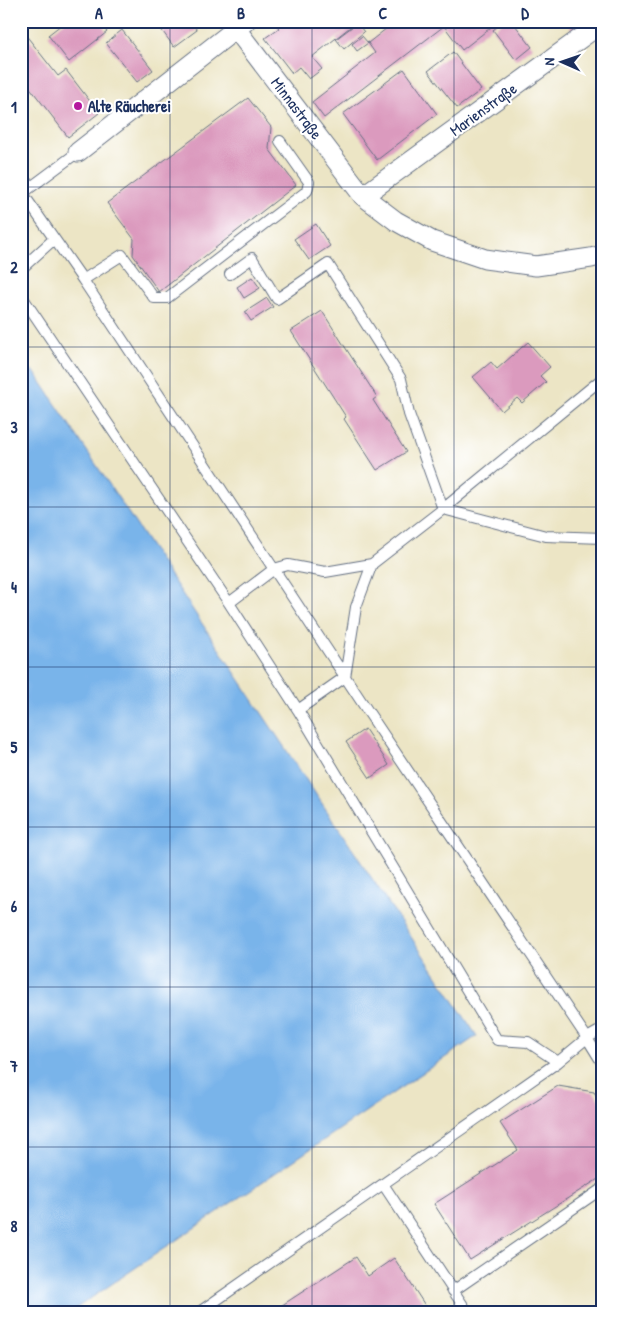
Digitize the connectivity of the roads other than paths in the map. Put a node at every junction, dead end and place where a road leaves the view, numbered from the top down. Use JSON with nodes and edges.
{"nodes":[{"id":1,"x":603,"y":22,"type":"edge"},
{"id":2,"x":238,"y":24,"type":"edge"},
{"id":3,"x":280,"y":142,"type":"dead end"},
{"id":4,"x":78,"y":152,"type":"joint"},
{"id":5,"x":22,"y":192,"type":"edge"},
{"id":6,"x":363,"y":196,"type":"junction"},
{"id":7,"x":54,"y":239,"type":"junction"},
{"id":8,"x":603,"y":255,"type":"edge"},
{"id":9,"x":21,"y":269,"type":"edge"},
{"id":10,"x":230,"y":274,"type":"dead end"},
{"id":11,"x":82,"y":280,"type":"junction"},
{"id":12,"x":21,"y":295,"type":"edge"},
{"id":13,"x":603,"y":378,"type":"edge"},
{"id":14,"x":444,"y":509,"type":"junction"},
{"id":15,"x":603,"y":538,"type":"edge"},
{"id":16,"x":372,"y":564,"type":"junction"},
{"id":17,"x":274,"y":569,"type":"junction"},
{"id":18,"x":229,"y":603,"type":"junction"},
{"id":19,"x":345,"y":677,"type":"junction"},
{"id":20,"x":298,"y":710,"type":"junction"},
{"id":21,"x":603,"y":1028,"type":"edge"},
{"id":22,"x":587,"y":1038,"type":"junction"},
{"id":23,"x":558,"y":1062,"type":"junction"},
{"id":24,"x":603,"y":1064,"type":"edge"},
{"id":25,"x":383,"y":1184,"type":"junction"},
{"id":26,"x":603,"y":1188,"type":"edge"},
{"id":27,"x":454,"y":1291,"type":"junction"},
{"id":28,"x":198,"y":1313,"type":"edge"},
{"id":29,"x":468,"y":1313,"type":"edge"}],
"edges":[{"from":1,"to":6,"type":"street","name":"Marienstraße"},
{"from":2,"to":4,"type":"street"},
{"from":2,"to":6,"type":"street","name":"Minnastraße"},
{"from":3,"to":11,"type":"lane"},
{"from":4,"to":5,"type":"lane"},
{"from":5,"to":7,"type":"lane"},
{"from":6,"to":8,"type":"street","name":"Minnastraße"},
{"from":7,"to":9,"type":"lane"},
{"from":7,"to":11,"type":"lane"},
{"from":10,"to":14,"type":"lane"},
{"from":11,"to":17,"type":"lane"},
{"from":12,"to":18,"type":"lane"},
{"from":13,"to":14,"type":"lane"},
{"from":14,"to":15,"type":"lane"},
{"from":14,"to":16,"type":"lane"},
{"from":16,"to":17,"type":"lane"},
{"from":16,"to":19,"type":"lane"},
{"from":17,"to":18,"type":"lane"},
{"from":17,"to":19,"type":"lane"},
{"from":18,"to":20,"type":"lane"},
{"from":19,"to":20,"type":"lane"},
{"from":19,"to":22,"type":"lane"},
{"from":20,"to":23,"type":"lane"},
{"from":21,"to":22,"type":"lane"},
{"from":22,"to":23,"type":"lane"},
{"from":22,"to":24,"type":"lane"},
{"from":23,"to":25,"type":"lane"},
{"from":25,"to":27,"type":"lane"},
{"from":25,"to":28,"type":"lane"},
{"from":26,"to":27,"type":"lane"},
{"from":27,"to":29,"type":"lane"}]}
